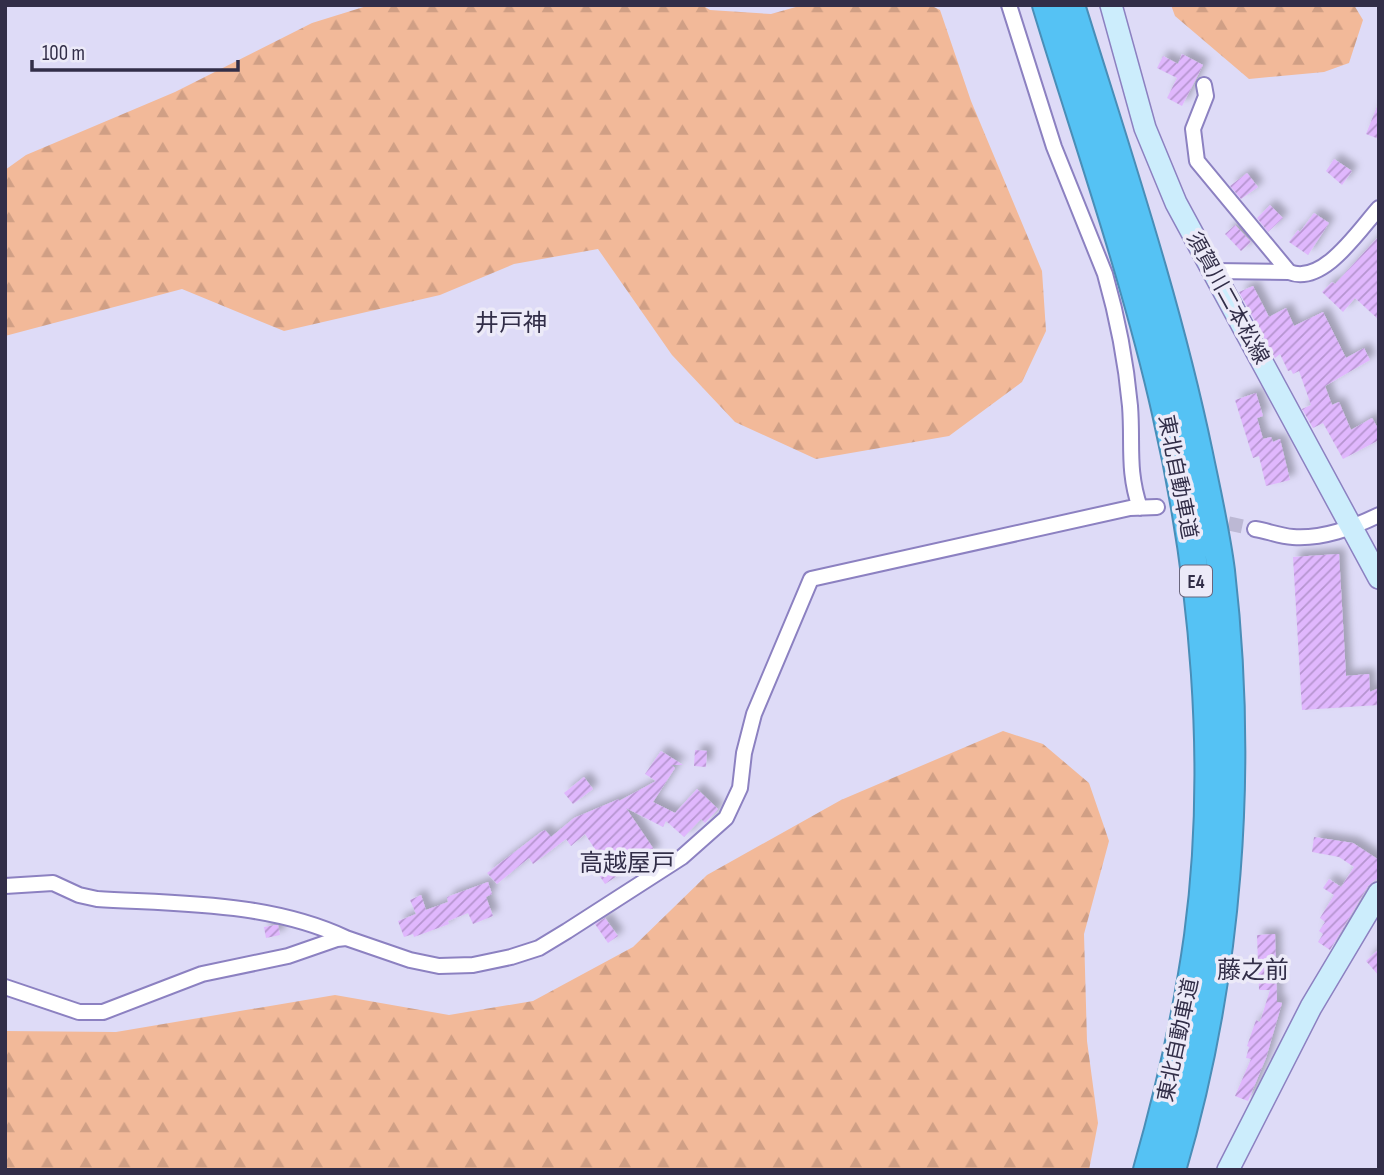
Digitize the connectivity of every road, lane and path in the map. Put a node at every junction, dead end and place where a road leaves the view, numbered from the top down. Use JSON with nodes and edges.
{"nodes":[{"id":1,"x":1009,"y":5,"type":"edge"},
{"id":2,"x":1046,"y":5,"type":"edge"},
{"id":3,"x":1071,"y":5,"type":"edge"},
{"id":4,"x":1111,"y":5,"type":"edge"},
{"id":5,"x":1204,"y":85,"type":"dead end"},
{"id":6,"x":1379,"y":208,"type":"edge"},
{"id":7,"x":1214,"y":271,"type":"junction"},
{"id":8,"x":1289,"y":272,"type":"junction"},
{"id":9,"x":1157,"y":507,"type":"dead end"},
{"id":10,"x":1140,"y":508,"type":"junction"},
{"id":11,"x":1379,"y":515,"type":"edge"},
{"id":12,"x":1352,"y":526,"type":"junction"},
{"id":13,"x":1255,"y":529,"type":"tunnel mouth"},
{"id":14,"x":1379,"y":578,"type":"edge"},
{"id":15,"x":5,"y":886,"type":"edge"},
{"id":16,"x":1379,"y":893,"type":"edge"},
{"id":17,"x":346,"y":938,"type":"junction"},
{"id":18,"x":5,"y":987,"type":"edge"},
{"id":19,"x":1147,"y":1170,"type":"edge"},
{"id":20,"x":1172,"y":1170,"type":"edge"},
{"id":21,"x":1228,"y":1170,"type":"edge"}],
"edges":[{"from":1,"to":10,"type":"street"},
{"from":2,"to":19,"type":"highway","name":"東北自動車道","number":"E4"},
{"from":3,"to":20,"type":"highway","name":"東北自動車道","number":"E4"},
{"from":4,"to":7,"type":"main road","name":"須賀川二本松線"},
{"from":5,"to":8,"type":"street"},
{"from":6,"to":8,"type":"street"},
{"from":7,"to":8,"type":"street"},
{"from":7,"to":12,"type":"main road","name":"須賀川二本松線"},
{"from":9,"to":10,"type":"street"},
{"from":10,"to":17,"type":"street"},
{"from":11,"to":12,"type":"street"},
{"from":12,"to":13,"type":"street"},
{"from":12,"to":14,"type":"main road","name":"須賀川二本松線"},
{"from":15,"to":17,"type":"street"},
{"from":16,"to":21,"type":"main road"},
{"from":17,"to":18,"type":"street"}]}
